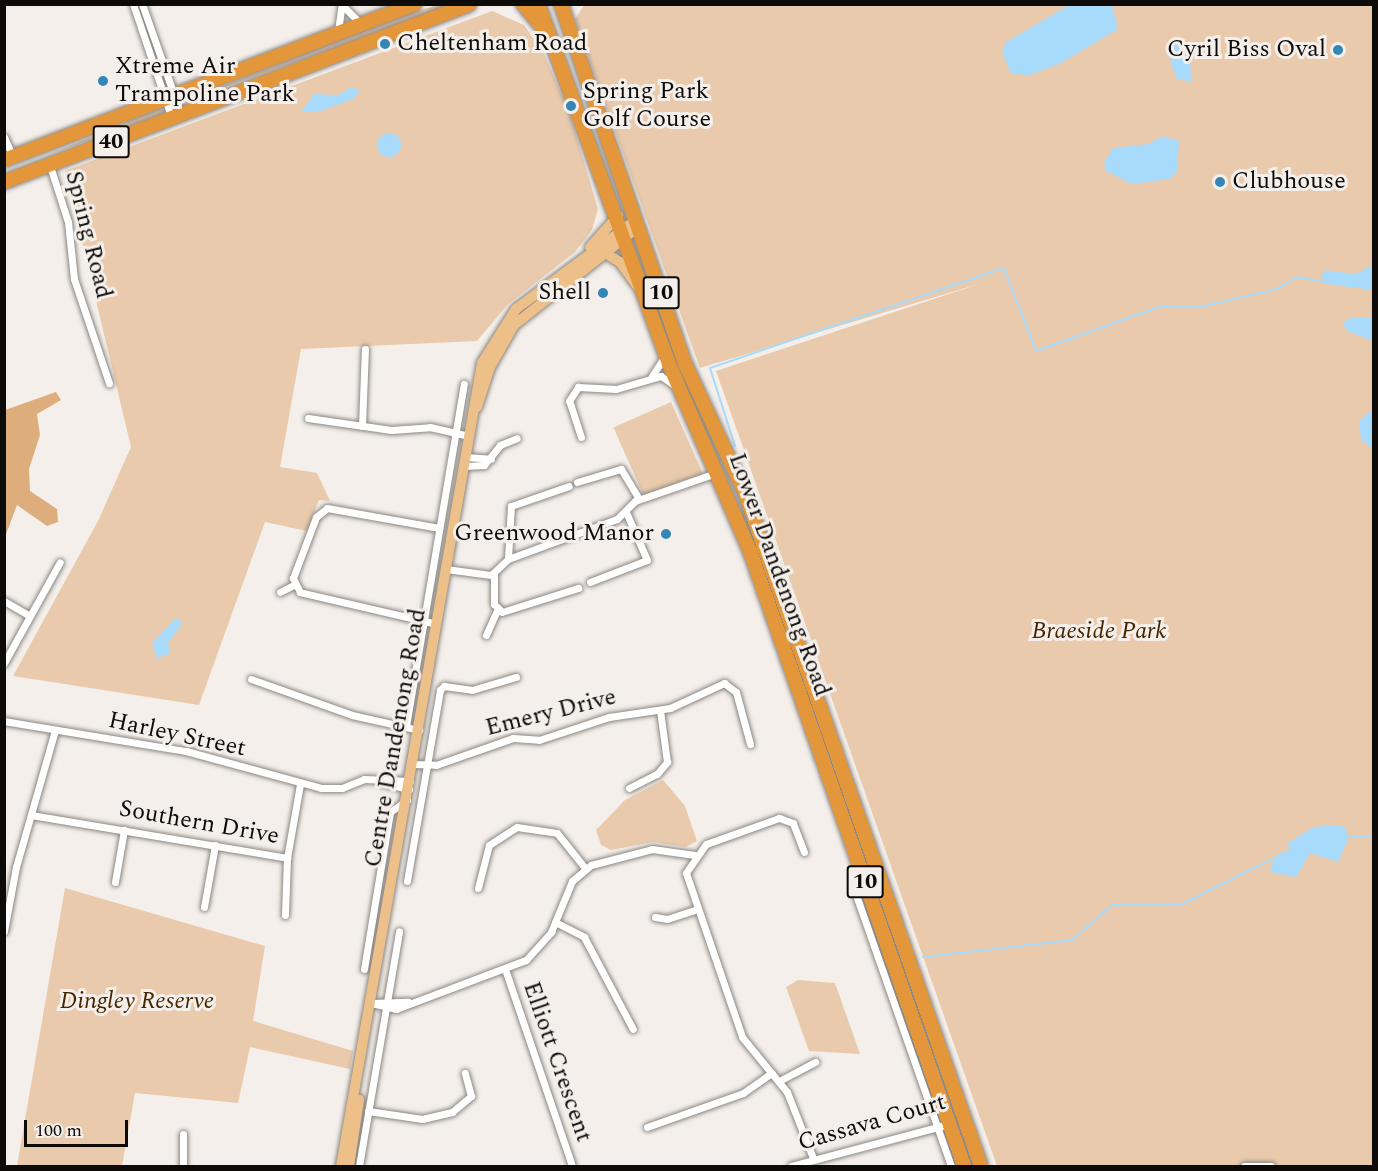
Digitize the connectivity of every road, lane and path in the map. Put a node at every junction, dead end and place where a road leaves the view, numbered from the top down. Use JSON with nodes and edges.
{"nodes":[{"id":1,"x":133,"y":4,"type":"edge"},
{"id":2,"x":142,"y":4,"type":"edge"},
{"id":3,"x":414,"y":4,"type":"edge"},
{"id":4,"x":469,"y":4,"type":"edge"},
{"id":5,"x":523,"y":4,"type":"edge"},
{"id":6,"x":538,"y":4,"type":"edge"},
{"id":7,"x":561,"y":4,"type":"edge"},
{"id":8,"x":343,"y":5,"type":"edge"},
{"id":9,"x":362,"y":24,"type":"junction"},
{"id":10,"x":336,"y":34,"type":"junction"},
{"id":11,"x":550,"y":35,"type":"junction"},
{"id":12,"x":170,"y":98,"type":"junction"},
{"id":13,"x":176,"y":117,"type":"junction"},
{"id":14,"x":4,"y":137,"type":"edge"},
{"id":15,"x":43,"y":147,"type":"junction"},
{"id":16,"x":9,"y":159,"type":"edge"},
{"id":17,"x":50,"y":166,"type":"junction"},
{"id":18,"x":4,"y":182,"type":"edge"},
{"id":19,"x":637,"y":224,"type":"junction"},
{"id":20,"x":622,"y":228,"type":"junction"},
{"id":21,"x":607,"y":254,"type":"junction"},
{"id":22,"x":646,"y":300,"type":"junction"},
{"id":23,"x":365,"y":349,"type":"dead end"},
{"id":24,"x":666,"y":355,"type":"junction"},
{"id":25,"x":650,"y":377,"type":"junction"},
{"id":26,"x":109,"y":383,"type":"dead end"},
{"id":27,"x":464,"y":384,"type":"dead end"},
{"id":28,"x":678,"y":388,"type":"junction"},
{"id":29,"x":473,"y":416,"type":"junction"},
{"id":30,"x":308,"y":418,"type":"dead end"},
{"id":31,"x":362,"y":426,"type":"junction"},
{"id":32,"x":456,"y":433,"type":"junction"},
{"id":33,"x":469,"y":436,"type":"junction"},
{"id":34,"x":580,"y":437,"type":"dead end"},
{"id":35,"x":517,"y":438,"type":"dead end"},
{"id":36,"x":465,"y":461,"type":"junction"},
{"id":37,"x":719,"y":472,"type":"junction"},
{"id":38,"x":577,"y":482,"type":"dead end"},
{"id":39,"x":569,"y":486,"type":"dead end"},
{"id":40,"x":639,"y":499,"type":"junction"},
{"id":41,"x":626,"y":512,"type":"junction"},
{"id":42,"x":439,"y":528,"type":"junction"},
{"id":43,"x":508,"y":559,"type":"junction"},
{"id":44,"x":60,"y":562,"type":"dead end"},
{"id":45,"x":446,"y":569,"type":"junction"},
{"id":46,"x":494,"y":574,"type":"junction"},
{"id":47,"x":590,"y":582,"type":"dead end"},
{"id":48,"x":294,"y":585,"type":"junction"},
{"id":49,"x":578,"y":588,"type":"dead end"},
{"id":50,"x":280,"y":592,"type":"dead end"},
{"id":51,"x":4,"y":601,"type":"edge"},
{"id":52,"x":497,"y":609,"type":"junction"},
{"id":53,"x":30,"y":616,"type":"junction"},
{"id":54,"x":423,"y":622,"type":"junction"},
{"id":55,"x":437,"y":624,"type":"junction"},
{"id":56,"x":486,"y":635,"type":"dead end"},
{"id":57,"x":4,"y":663,"type":"edge"},
{"id":58,"x":516,"y":677,"type":"dead end"},
{"id":59,"x":251,"y":679,"type":"dead end"},
{"id":60,"x":660,"y":710,"type":"junction"},
{"id":61,"x":4,"y":721,"type":"edge"},
{"id":62,"x":406,"y":723,"type":"junction"},
{"id":63,"x":419,"y":725,"type":"junction"},
{"id":64,"x":55,"y":730,"type":"junction"},
{"id":65,"x":750,"y":744,"type":"dead end"},
{"id":66,"x":413,"y":764,"type":"junction"},
{"id":67,"x":427,"y":766,"type":"junction"},
{"id":68,"x":300,"y":784,"type":"junction"},
{"id":69,"x":629,"y":788,"type":"dead end"},
{"id":70,"x":408,"y":790,"type":"junction"},
{"id":71,"x":31,"y":814,"type":"junction"},
{"id":72,"x":124,"y":830,"type":"junction"},
{"id":73,"x":215,"y":845,"type":"junction"},
{"id":74,"x":804,"y":852,"type":"dead end"},
{"id":75,"x":287,"y":858,"type":"junction"},
{"id":76,"x":693,"y":858,"type":"junction"},
{"id":77,"x":585,"y":868,"type":"junction"},
{"id":78,"x":863,"y":876,"type":"junction"},
{"id":79,"x":407,"y":881,"type":"dead end"},
{"id":80,"x":115,"y":882,"type":"dead end"},
{"id":81,"x":478,"y":888,"type":"dead end"},
{"id":82,"x":204,"y":907,"type":"dead end"},
{"id":83,"x":697,"y":909,"type":"junction"},
{"id":84,"x":285,"y":915,"type":"dead end"},
{"id":85,"x":655,"y":917,"type":"dead end"},
{"id":86,"x":555,"y":922,"type":"junction"},
{"id":87,"x":4,"y":930,"type":"edge"},
{"id":88,"x":399,"y":931,"type":"dead end"},
{"id":89,"x":366,"y":955,"type":"junction"},
{"id":90,"x":380,"y":957,"type":"junction"},
{"id":91,"x":364,"y":969,"type":"dead end"},
{"id":92,"x":505,"y":969,"type":"junction"},
{"id":93,"x":386,"y":1002,"type":"junction"},
{"id":94,"x":411,"y":1002,"type":"junction"},
{"id":95,"x":372,"y":1003,"type":"junction"},
{"id":96,"x":385,"y":1010,"type":"junction"},
{"id":97,"x":633,"y":1029,"type":"dead end"},
{"id":98,"x":815,"y":1062,"type":"dead end"},
{"id":99,"x":362,"y":1067,"type":"junction"},
{"id":100,"x":465,"y":1073,"type":"dead end"},
{"id":101,"x":772,"y":1073,"type":"junction"},
{"id":102,"x":779,"y":1081,"type":"junction"},
{"id":103,"x":368,"y":1111,"type":"junction"},
{"id":104,"x":964,"y":1118,"type":"junction"},
{"id":105,"x":943,"y":1125,"type":"junction"},
{"id":106,"x":647,"y":1127,"type":"dead end"},
{"id":107,"x":183,"y":1134,"type":"dead end"},
{"id":108,"x":813,"y":1158,"type":"junction"},
{"id":109,"x":1262,"y":1166,"type":"edge"},
{"id":110,"x":183,"y":1167,"type":"edge"},
{"id":111,"x":341,"y":1167,"type":"edge"},
{"id":112,"x":349,"y":1167,"type":"edge"},
{"id":113,"x":358,"y":1167,"type":"edge"},
{"id":114,"x":572,"y":1167,"type":"edge"},
{"id":115,"x":790,"y":1167,"type":"edge"},
{"id":116,"x":951,"y":1167,"type":"edge"},
{"id":117,"x":964,"y":1167,"type":"edge"},
{"id":118,"x":981,"y":1167,"type":"edge"},
{"id":119,"x":1244,"y":1167,"type":"edge"},
{"id":120,"x":1271,"y":1167,"type":"edge"}],
"edges":[{"from":1,"to":12,"type":"street"},
{"from":2,"to":12,"type":"street"},
{"from":3,"to":9,"type":"highway","number":"40"},
{"from":4,"to":13,"type":"highway","number":"40"},
{"from":5,"to":11,"type":"highway"},
{"from":6,"to":11,"type":"highway","name":"Lower Dandenong Road","number":"10"},
{"from":7,"to":19,"type":"highway","name":"Lower Dandenong Road","number":"10"},
{"from":8,"to":9,"type":"street"},
{"from":8,"to":10,"type":"street"},
{"from":9,"to":10,"type":"highway","number":"40"},
{"from":10,"to":12,"type":"highway","number":"40"},
{"from":11,"to":20,"type":"highway","name":"Lower Dandenong Road","number":"10"},
{"from":12,"to":13,"type":"street"},
{"from":12,"to":15,"type":"highway","number":"40"},
{"from":13,"to":17,"type":"highway","number":"40"},
{"from":14,"to":16,"type":"street"},
{"from":15,"to":16,"type":"highway","number":"40"},
{"from":15,"to":17,"type":"highway"},
{"from":17,"to":18,"type":"highway","number":"40"},
{"from":17,"to":26,"type":"street","name":"Spring Road"},
{"from":19,"to":20,"type":"main road","name":"Centre Dandenong Road"},
{"from":19,"to":104,"type":"highway","name":"Lower Dandenong Road","number":"10"},
{"from":20,"to":21,"type":"main road","name":"Centre Dandenong Road"},
{"from":20,"to":22,"type":"highway","name":"Lower Dandenong Road","number":"10"},
{"from":20,"to":29,"type":"main road","name":"Centre Dandenong Road"},
{"from":21,"to":22,"type":"main road"},
{"from":21,"to":29,"type":"main road","name":"Centre Dandenong Road"},
{"from":22,"to":24,"type":"highway","name":"Lower Dandenong Road","number":"10"},
{"from":23,"to":31,"type":"street"},
{"from":24,"to":25,"type":"street"},
{"from":24,"to":28,"type":"highway","name":"Lower Dandenong Road","number":"10"},
{"from":25,"to":28,"type":"street"},
{"from":25,"to":34,"type":"street"},
{"from":27,"to":32,"type":"street","name":"Centre Dandenong Road"},
{"from":28,"to":37,"type":"highway","name":"Lower Dandenong Road","number":"10"},
{"from":29,"to":33,"type":"main road","name":"Centre Dandenong Road"},
{"from":30,"to":31,"type":"street"},
{"from":31,"to":32,"type":"street"},
{"from":32,"to":33,"type":"street"},
{"from":32,"to":42,"type":"street","name":"Centre Dandenong Road"},
{"from":33,"to":36,"type":"main road","name":"Centre Dandenong Road"},
{"from":35,"to":36,"type":"street"},
{"from":36,"to":45,"type":"main road","name":"Centre Dandenong Road"},
{"from":37,"to":40,"type":"street"},
{"from":37,"to":78,"type":"highway","name":"Lower Dandenong Road","number":"10"},
{"from":38,"to":40,"type":"street"},
{"from":39,"to":43,"type":"street"},
{"from":40,"to":41,"type":"street"},
{"from":41,"to":43,"type":"street"},
{"from":41,"to":47,"type":"street"},
{"from":42,"to":48,"type":"street"},
{"from":42,"to":54,"type":"street","name":"Centre Dandenong Road"},
{"from":43,"to":46,"type":"street"},
{"from":44,"to":53,"type":"street"},
{"from":45,"to":46,"type":"street"},
{"from":45,"to":55,"type":"main road","name":"Centre Dandenong Road"},
{"from":46,"to":52,"type":"street"},
{"from":48,"to":50,"type":"street"},
{"from":48,"to":54,"type":"street"},
{"from":49,"to":52,"type":"street"},
{"from":51,"to":53,"type":"street"},
{"from":52,"to":56,"type":"street"},
{"from":53,"to":57,"type":"street"},
{"from":54,"to":55,"type":"street"},
{"from":54,"to":62,"type":"street","name":"Centre Dandenong Road"},
{"from":55,"to":63,"type":"main road","name":"Centre Dandenong Road"},
{"from":58,"to":67,"type":"street","name":"Centre Dandenong Road"},
{"from":59,"to":62,"type":"street"},
{"from":60,"to":65,"type":"street","name":"Emery Drive"},
{"from":60,"to":67,"type":"street","name":"Emery Drive"},
{"from":60,"to":69,"type":"street"},
{"from":61,"to":64,"type":"street","name":"Harley Street"},
{"from":62,"to":63,"type":"street"},
{"from":63,"to":66,"type":"main road","name":"Centre Dandenong Road"},
{"from":64,"to":68,"type":"street","name":"Harley Street"},
{"from":64,"to":71,"type":"street"},
{"from":66,"to":67,"type":"street","name":"Emery Drive"},
{"from":66,"to":70,"type":"main road","name":"Centre Dandenong Road"},
{"from":67,"to":79,"type":"street","name":"Centre Dandenong Road"},
{"from":68,"to":70,"type":"street","name":"Harley Street"},
{"from":68,"to":75,"type":"street","name":"Southern Drive"},
{"from":70,"to":89,"type":"street"},
{"from":70,"to":90,"type":"main road","name":"Centre Dandenong Road"},
{"from":71,"to":72,"type":"street","name":"Southern Drive"},
{"from":71,"to":87,"type":"street"},
{"from":72,"to":73,"type":"street","name":"Southern Drive"},
{"from":72,"to":80,"type":"street"},
{"from":73,"to":75,"type":"street","name":"Southern Drive"},
{"from":73,"to":82,"type":"street"},
{"from":74,"to":76,"type":"street"},
{"from":75,"to":84,"type":"street"},
{"from":76,"to":77,"type":"street"},
{"from":76,"to":83,"type":"street"},
{"from":77,"to":81,"type":"street"},
{"from":77,"to":86,"type":"street"},
{"from":78,"to":105,"type":"highway","name":"Lower Dandenong Road","number":"10"},
{"from":78,"to":105,"type":"street","name":"Lower Dandenong Road"},
{"from":83,"to":85,"type":"street"},
{"from":83,"to":101,"type":"street"},
{"from":86,"to":92,"type":"street"},
{"from":86,"to":97,"type":"street"},
{"from":88,"to":93,"type":"street"},
{"from":89,"to":90,"type":"street"},
{"from":89,"to":91,"type":"street"},
{"from":90,"to":95,"type":"main road","name":"Centre Dandenong Road"},
{"from":92,"to":94,"type":"street"},
{"from":92,"to":114,"type":"street","name":"Elliott Crescent"},
{"from":93,"to":94,"type":"street"},
{"from":93,"to":95,"type":"street"},
{"from":93,"to":96,"type":"street"},
{"from":94,"to":96,"type":"street"},
{"from":95,"to":96,"type":"street"},
{"from":95,"to":99,"type":"main road","name":"Centre Dandenong Road"},
{"from":96,"to":103,"type":"street"},
{"from":98,"to":102,"type":"street"},
{"from":99,"to":111,"type":"main road","name":"Centre Dandenong Road"},
{"from":99,"to":112,"type":"main road","name":"Centre Dandenong Road"},
{"from":100,"to":103,"type":"street"},
{"from":101,"to":102,"type":"street"},
{"from":101,"to":106,"type":"street"},
{"from":102,"to":108,"type":"street"},
{"from":103,"to":113,"type":"street"},
{"from":104,"to":105,"type":"street","name":"Cassava Court"},
{"from":104,"to":118,"type":"highway","name":"Lower Dandenong Road","number":"10"},
{"from":105,"to":108,"type":"street","name":"Cassava Court"},
{"from":105,"to":116,"type":"street","name":"Lower Dandenong Road"},
{"from":105,"to":117,"type":"highway","name":"Lower Dandenong Road","number":"10"},
{"from":107,"to":110,"type":"street"},
{"from":108,"to":115,"type":"street","name":"Cassava Court"},
{"from":109,"to":119,"type":"street"},
{"from":109,"to":120,"type":"street"}]}
